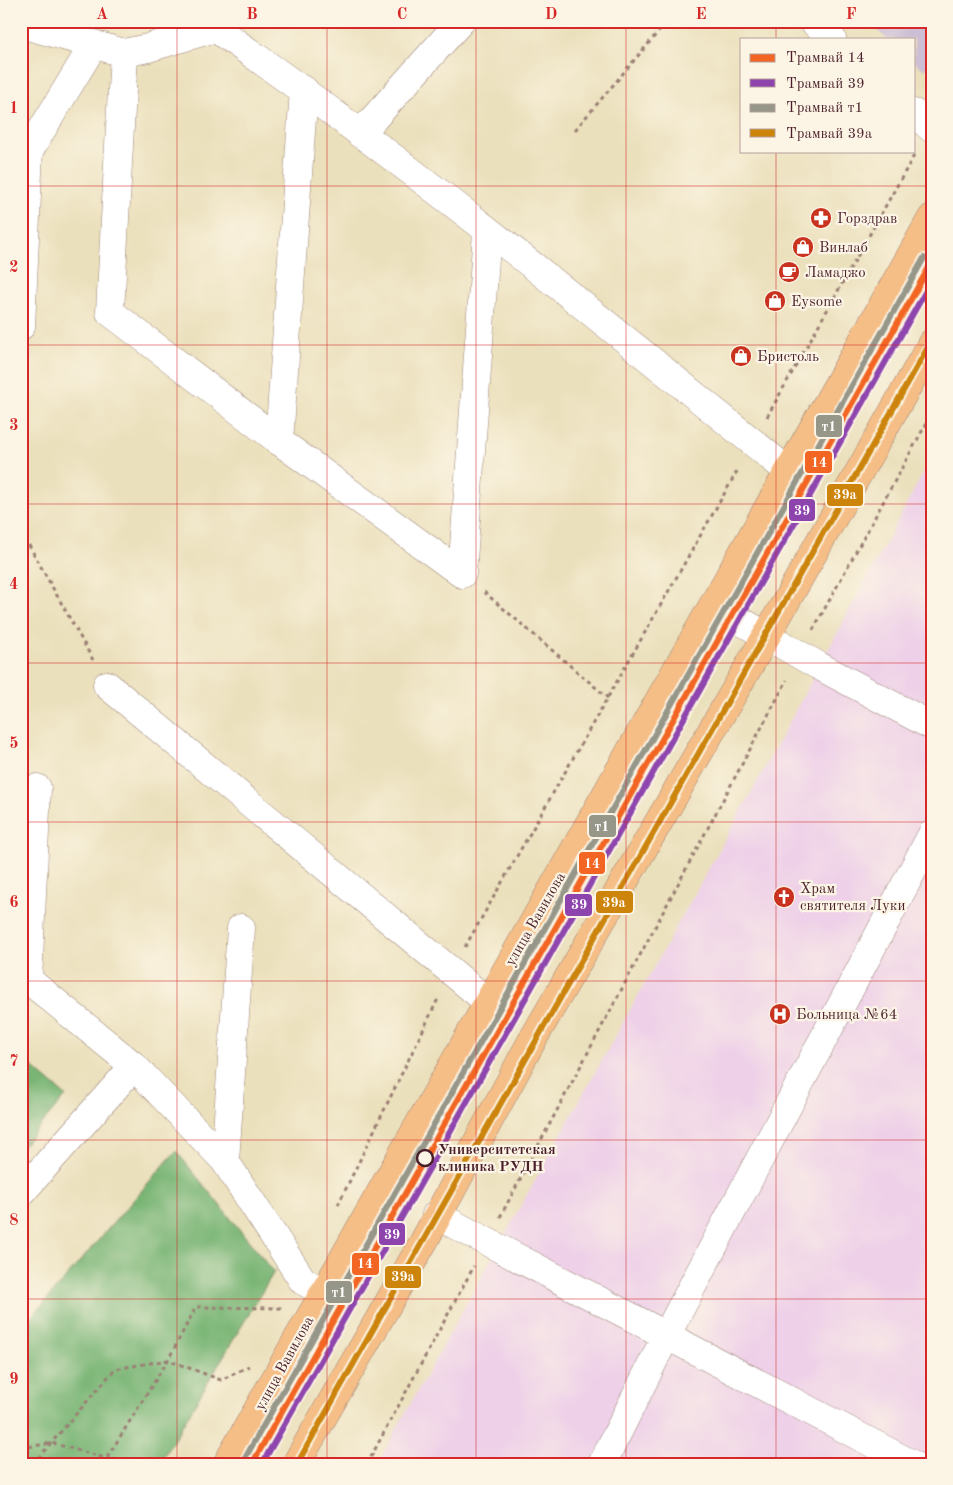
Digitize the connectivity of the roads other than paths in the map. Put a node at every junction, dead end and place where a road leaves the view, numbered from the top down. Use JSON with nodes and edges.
{"nodes":[{"id":1,"x":461,"y":21,"type":"edge"},
{"id":2,"x":813,"y":21,"type":"edge"},
{"id":3,"x":21,"y":24,"type":"edge"},
{"id":4,"x":214,"y":24,"type":"edge"},
{"id":5,"x":831,"y":38,"type":"edge"},
{"id":6,"x":94,"y":44,"type":"junction"},
{"id":7,"x":124,"y":53,"type":"junction"},
{"id":8,"x":304,"y":90,"type":"junction"},
{"id":9,"x":360,"y":134,"type":"junction"},
{"id":10,"x":932,"y":218,"type":"edge"},
{"id":11,"x":487,"y":232,"type":"junction"},
{"id":12,"x":21,"y":326,"type":"edge"},
{"id":13,"x":932,"y":343,"type":"edge"},
{"id":14,"x":279,"y":441,"type":"junction"},
{"id":15,"x":788,"y":471,"type":"junction"},
{"id":16,"x":713,"y":605,"type":"junction"},
{"id":17,"x":767,"y":635,"type":"junction"},
{"id":18,"x":107,"y":685,"type":"road end"},
{"id":19,"x":932,"y":726,"type":"edge"},
{"id":20,"x":37,"y":788,"type":"dead end"},
{"id":21,"x":932,"y":834,"type":"edge"},
{"id":22,"x":241,"y":928,"type":"dead end"},
{"id":23,"x":25,"y":977,"type":"edge"},
{"id":24,"x":488,"y":1002,"type":"junction"},
{"id":25,"x":134,"y":1066,"type":"junction"},
{"id":26,"x":225,"y":1161,"type":"junction"},
{"id":27,"x":21,"y":1193,"type":"edge"},
{"id":28,"x":436,"y":1216,"type":"junction"},
{"id":29,"x":313,"y":1286,"type":"junction"},
{"id":30,"x":666,"y":1336,"type":"junction"},
{"id":31,"x":227,"y":1464,"type":"edge"},
{"id":32,"x":296,"y":1464,"type":"edge"},
{"id":33,"x":602,"y":1464,"type":"edge"},
{"id":34,"x":912,"y":1464,"type":"edge"}],
"edges":[{"from":1,"to":9,"type":"lane"},
{"from":2,"to":5,"type":"lane"},
{"from":3,"to":6,"type":"lane"},
{"from":4,"to":7,"type":"lane"},
{"from":4,"to":8,"type":"lane"},
{"from":6,"to":7,"type":"lane"},
{"from":6,"to":12,"type":"lane"},
{"from":7,"to":14,"type":"lane"},
{"from":8,"to":9,"type":"lane"},
{"from":8,"to":14,"type":"lane"},
{"from":9,"to":11,"type":"lane"},
{"from":10,"to":15,"type":"main road","name":"улица Вавилова"},
{"from":11,"to":14,"type":"lane"},
{"from":11,"to":15,"type":"lane"},
{"from":13,"to":17,"type":"main road"},
{"from":15,"to":16,"type":"main road","name":"улица Вавилова"},
{"from":16,"to":17,"type":"lane"},
{"from":16,"to":24,"type":"main road","name":"улица Вавилова"},
{"from":17,"to":19,"type":"lane"},
{"from":17,"to":28,"type":"main road"},
{"from":18,"to":24,"type":"lane"},
{"from":20,"to":23,"type":"lane"},
{"from":21,"to":30,"type":"lane"},
{"from":22,"to":26,"type":"lane"},
{"from":23,"to":25,"type":"lane"},
{"from":24,"to":29,"type":"main road","name":"улица Вавилова"},
{"from":25,"to":26,"type":"lane"},
{"from":25,"to":27,"type":"lane"},
{"from":26,"to":29,"type":"lane"},
{"from":28,"to":30,"type":"lane"},
{"from":28,"to":32,"type":"main road"},
{"from":29,"to":31,"type":"main road","name":"улица Вавилова"},
{"from":30,"to":33,"type":"lane"},
{"from":30,"to":34,"type":"lane"}]}
